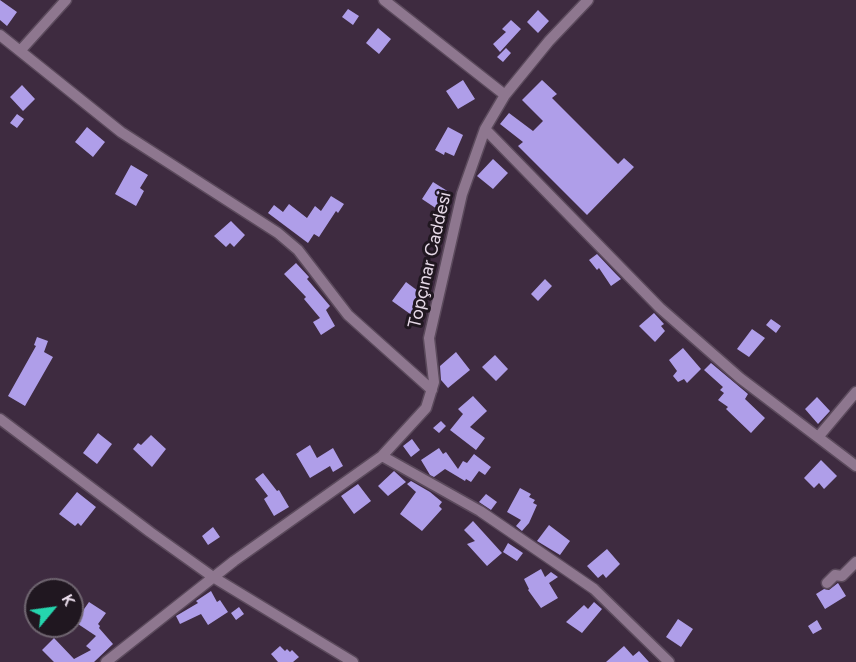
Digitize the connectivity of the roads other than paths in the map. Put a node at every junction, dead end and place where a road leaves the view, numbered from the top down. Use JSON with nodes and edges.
{"nodes":[{"id":1,"x":66,"y":0,"type":"edge"},
{"id":2,"x":384,"y":0,"type":"edge"},
{"id":3,"x":588,"y":0,"type":"edge"},
{"id":4,"x":0,"y":35,"type":"edge"},
{"id":5,"x":20,"y":51,"type":"junction"},
{"id":6,"x":505,"y":95,"type":"junction"},
{"id":7,"x":485,"y":129,"type":"junction"},
{"id":8,"x":432,"y":390,"type":"junction"},
{"id":9,"x":856,"y":392,"type":"edge"},
{"id":10,"x":0,"y":419,"type":"edge"},
{"id":11,"x":819,"y":436,"type":"junction"},
{"id":12,"x":382,"y":456,"type":"junction"},
{"id":13,"x":856,"y":466,"type":"edge"},
{"id":14,"x":856,"y":562,"type":"edge"},
{"id":15,"x":213,"y":577,"type":"junction"},
{"id":16,"x":827,"y":583,"type":"dead end"},
{"id":17,"x":106,"y":662,"type":"edge"},
{"id":18,"x":353,"y":662,"type":"edge"},
{"id":19,"x":669,"y":662,"type":"edge"}],
"edges":[{"from":1,"to":5,"type":"street"},
{"from":2,"to":6,"type":"street"},
{"from":3,"to":6,"type":"street","name":"Topçınar Caddesi"},
{"from":4,"to":5,"type":"street"},
{"from":5,"to":8,"type":"street"},
{"from":6,"to":7,"type":"street","name":"Topçınar Caddesi"},
{"from":7,"to":8,"type":"street","name":"Topçınar Caddesi"},
{"from":7,"to":11,"type":"street"},
{"from":8,"to":12,"type":"street","name":"Topçınar Caddesi"},
{"from":9,"to":11,"type":"street"},
{"from":10,"to":15,"type":"street"},
{"from":11,"to":13,"type":"street"},
{"from":12,"to":15,"type":"street","name":"Topçınar Caddesi"},
{"from":12,"to":19,"type":"street"},
{"from":14,"to":16,"type":"street"},
{"from":15,"to":17,"type":"street","name":"Topçınar Caddesi"},
{"from":15,"to":18,"type":"street"}]}
